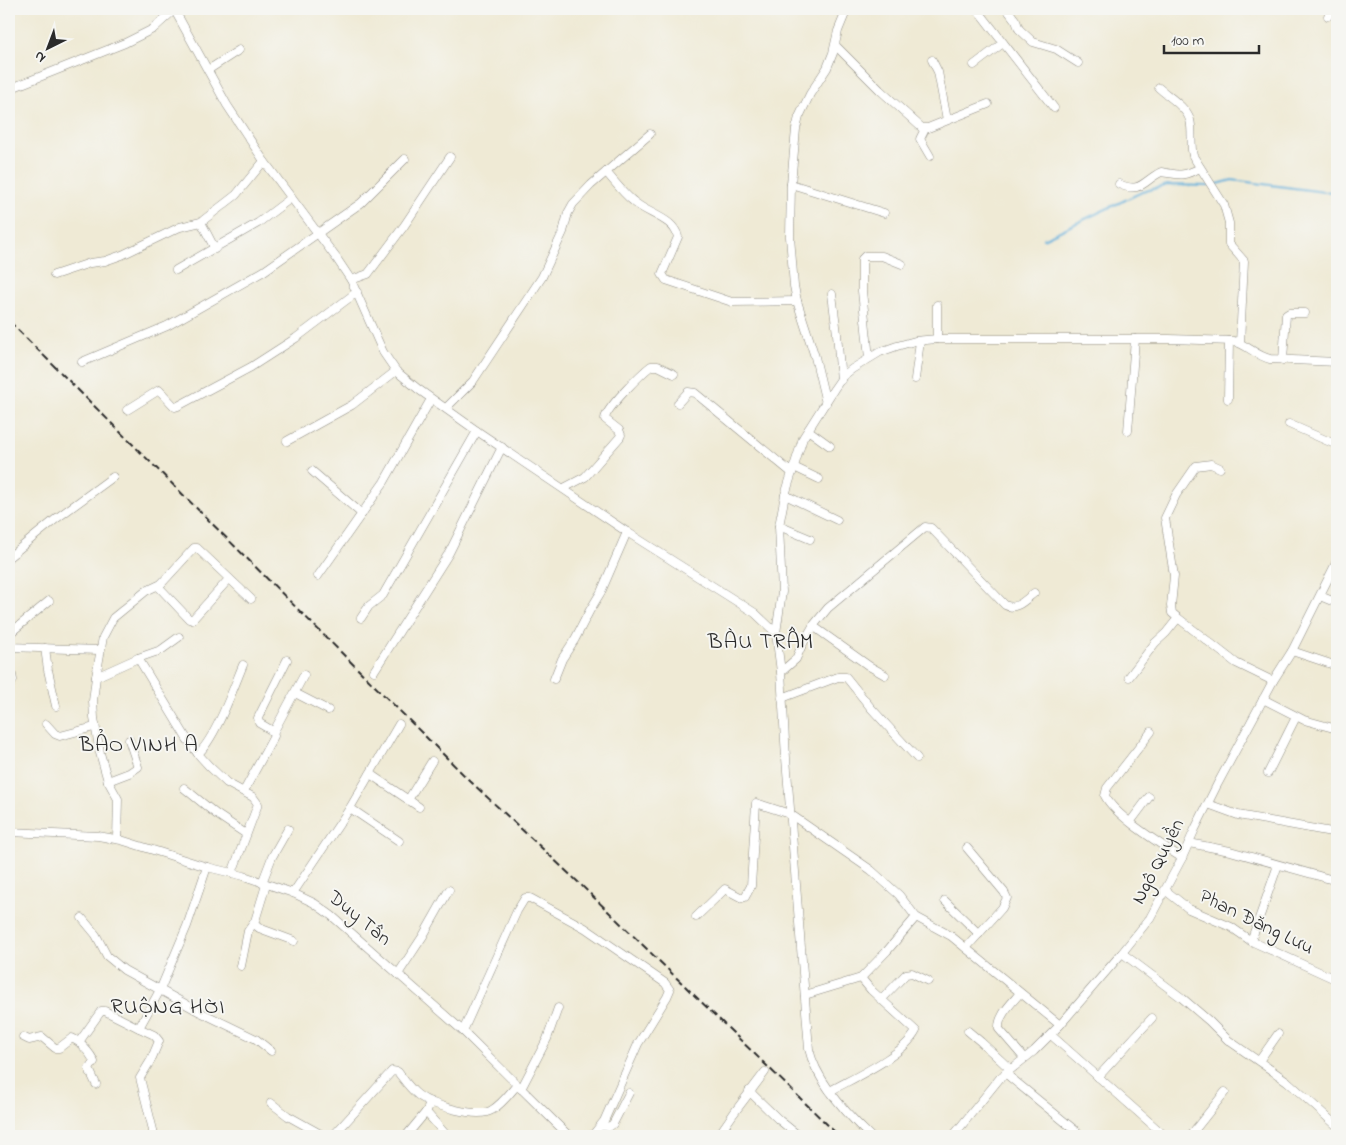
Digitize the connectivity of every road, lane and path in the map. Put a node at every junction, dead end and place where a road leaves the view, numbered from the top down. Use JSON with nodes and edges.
{"nodes":[{"id":1,"x":847,"y":9,"type":"edge"},
{"id":2,"x":977,"y":9,"type":"edge"},
{"id":3,"x":1008,"y":9,"type":"edge"},
{"id":4,"x":174,"y":10,"type":"edge"},
{"id":5,"x":1003,"y":43,"type":"junction"},
{"id":6,"x":836,"y":46,"type":"junction"},
{"id":7,"x":239,"y":50,"type":"dead end"},
{"id":8,"x":932,"y":60,"type":"dead end"},
{"id":9,"x":1078,"y":62,"type":"dead end"},
{"id":10,"x":974,"y":65,"type":"dead end"},
{"id":11,"x":208,"y":70,"type":"junction"},
{"id":12,"x":1159,"y":88,"type":"dead end"},
{"id":13,"x":9,"y":89,"type":"edge"},
{"id":14,"x":988,"y":104,"type":"dead end"},
{"id":15,"x":1054,"y":108,"type":"dead end"},
{"id":16,"x":947,"y":120,"type":"junction"},
{"id":17,"x":925,"y":129,"type":"junction"},
{"id":18,"x":650,"y":134,"type":"dead end"},
{"id":19,"x":930,"y":156,"type":"dead end"},
{"id":20,"x":450,"y":157,"type":"dead end"},
{"id":21,"x":405,"y":159,"type":"dead end"},
{"id":22,"x":264,"y":161,"type":"junction"},
{"id":23,"x":1200,"y":168,"type":"junction"},
{"id":24,"x":606,"y":172,"type":"junction"},
{"id":25,"x":791,"y":184,"type":"junction"},
{"id":26,"x":1119,"y":184,"type":"dead end"},
{"id":27,"x":291,"y":198,"type":"junction"},
{"id":28,"x":884,"y":213,"type":"dead end"},
{"id":29,"x":201,"y":222,"type":"junction"},
{"id":30,"x":318,"y":234,"type":"junction"},
{"id":31,"x":215,"y":248,"type":"junction"},
{"id":32,"x":902,"y":264,"type":"dead end"},
{"id":33,"x":176,"y":270,"type":"dead end"},
{"id":34,"x":54,"y":275,"type":"dead end"},
{"id":35,"x":351,"y":280,"type":"junction"},
{"id":36,"x":357,"y":292,"type":"junction"},
{"id":37,"x":832,"y":294,"type":"dead end"},
{"id":38,"x":797,"y":301,"type":"junction"},
{"id":39,"x":937,"y":305,"type":"dead end"},
{"id":40,"x":1305,"y":313,"type":"dead end"},
{"id":41,"x":1135,"y":339,"type":"junction"},
{"id":42,"x":920,"y":340,"type":"junction"},
{"id":43,"x":937,"y":340,"type":"junction"},
{"id":44,"x":1229,"y":341,"type":"junction"},
{"id":45,"x":1240,"y":343,"type":"junction"},
{"id":46,"x":869,"y":358,"type":"junction"},
{"id":47,"x":1283,"y":360,"type":"junction"},
{"id":48,"x":82,"y":362,"type":"dead end"},
{"id":49,"x":1337,"y":362,"type":"edge"},
{"id":50,"x":396,"y":371,"type":"junction"},
{"id":51,"x":674,"y":374,"type":"dead end"},
{"id":52,"x":840,"y":380,"type":"junction"},
{"id":53,"x":916,"y":380,"type":"dead end"},
{"id":54,"x":431,"y":399,"type":"junction"},
{"id":55,"x":1228,"y":399,"type":"dead end"},
{"id":56,"x":826,"y":403,"type":"junction"},
{"id":57,"x":678,"y":404,"type":"dead end"},
{"id":58,"x":446,"y":408,"type":"junction"},
{"id":59,"x":127,"y":410,"type":"dead end"},
{"id":60,"x":1289,"y":424,"type":"dead end"},
{"id":61,"x":808,"y":430,"type":"junction"},
{"id":62,"x":477,"y":431,"type":"junction"},
{"id":63,"x":1128,"y":431,"type":"dead end"},
{"id":64,"x":287,"y":441,"type":"dead end"},
{"id":65,"x":1336,"y":442,"type":"edge"},
{"id":66,"x":830,"y":446,"type":"dead end"},
{"id":67,"x":502,"y":447,"type":"junction"},
{"id":68,"x":1220,"y":468,"type":"dead end"},
{"id":69,"x":793,"y":470,"type":"junction"},
{"id":70,"x":312,"y":471,"type":"dead end"},
{"id":71,"x":113,"y":477,"type":"dead end"},
{"id":72,"x":819,"y":479,"type":"dead end"},
{"id":73,"x":564,"y":488,"type":"junction"},
{"id":74,"x":785,"y":495,"type":"junction"},
{"id":75,"x":362,"y":514,"type":"junction"},
{"id":76,"x":836,"y":520,"type":"dead end"},
{"id":77,"x":779,"y":526,"type":"junction"},
{"id":78,"x":627,"y":532,"type":"junction"},
{"id":79,"x":810,"y":539,"type":"dead end"},
{"id":80,"x":9,"y":557,"type":"edge"},
{"id":81,"x":1337,"y":562,"type":"edge"},
{"id":82,"x":318,"y":576,"type":"dead end"},
{"id":83,"x":229,"y":580,"type":"junction"},
{"id":84,"x":158,"y":586,"type":"junction"},
{"id":85,"x":1034,"y":593,"type":"dead end"},
{"id":86,"x":1320,"y":596,"type":"junction"},
{"id":87,"x":250,"y":599,"type":"dead end"},
{"id":88,"x":49,"y":601,"type":"dead end"},
{"id":89,"x":1337,"y":603,"type":"edge"},
{"id":90,"x":361,"y":618,"type":"dead end"},
{"id":91,"x":1178,"y":618,"type":"junction"},
{"id":92,"x":813,"y":626,"type":"junction"},
{"id":93,"x":776,"y":633,"type":"junction"},
{"id":94,"x":9,"y":634,"type":"edge"},
{"id":95,"x":178,"y":637,"type":"dead end"},
{"id":96,"x":9,"y":647,"type":"edge"},
{"id":97,"x":45,"y":648,"type":"junction"},
{"id":98,"x":100,"y":650,"type":"junction"},
{"id":99,"x":1292,"y":651,"type":"junction"},
{"id":100,"x":138,"y":658,"type":"junction"},
{"id":101,"x":288,"y":660,"type":"dead end"},
{"id":102,"x":9,"y":661,"type":"edge"},
{"id":103,"x":243,"y":665,"type":"dead end"},
{"id":104,"x":1337,"y":666,"type":"edge"},
{"id":105,"x":374,"y":670,"type":"dead end"},
{"id":106,"x":781,"y":672,"type":"junction"},
{"id":107,"x":304,"y":675,"type":"dead end"},
{"id":108,"x":885,"y":675,"type":"dead end"},
{"id":109,"x":96,"y":677,"type":"junction"},
{"id":110,"x":1130,"y":677,"type":"dead end"},
{"id":111,"x":554,"y":679,"type":"dead end"},
{"id":112,"x":1273,"y":681,"type":"junction"},
{"id":113,"x":9,"y":686,"type":"edge"},
{"id":114,"x":295,"y":692,"type":"junction"},
{"id":115,"x":782,"y":698,"type":"junction"},
{"id":116,"x":1263,"y":699,"type":"junction"},
{"id":117,"x":56,"y":706,"type":"dead end"},
{"id":118,"x":328,"y":710,"type":"dead end"},
{"id":119,"x":1296,"y":717,"type":"junction"},
{"id":120,"x":46,"y":724,"type":"dead end"},
{"id":121,"x":400,"y":724,"type":"dead end"},
{"id":122,"x":94,"y":726,"type":"junction"},
{"id":123,"x":1337,"y":729,"type":"edge"},
{"id":124,"x":1151,"y":732,"type":"dead end"},
{"id":125,"x":273,"y":733,"type":"junction"},
{"id":126,"x":129,"y":740,"type":"dead end"},
{"id":127,"x":198,"y":754,"type":"junction"},
{"id":128,"x":917,"y":758,"type":"dead end"},
{"id":129,"x":432,"y":761,"type":"dead end"},
{"id":130,"x":1268,"y":773,"type":"dead end"},
{"id":131,"x":370,"y":774,"type":"junction"},
{"id":132,"x":108,"y":781,"type":"junction"},
{"id":133,"x":184,"y":788,"type":"dead end"},
{"id":134,"x":244,"y":791,"type":"junction"},
{"id":135,"x":1149,"y":797,"type":"dead end"},
{"id":136,"x":408,"y":800,"type":"junction"},
{"id":137,"x":1208,"y":804,"type":"junction"},
{"id":138,"x":419,"y":807,"type":"dead end"},
{"id":139,"x":350,"y":808,"type":"junction"},
{"id":140,"x":790,"y":814,"type":"junction"},
{"id":141,"x":1131,"y":822,"type":"junction"},
{"id":142,"x":288,"y":829,"type":"dead end"},
{"id":143,"x":9,"y":832,"type":"edge"},
{"id":144,"x":1337,"y":833,"type":"edge"},
{"id":145,"x":246,"y":834,"type":"junction"},
{"id":146,"x":117,"y":839,"type":"junction"},
{"id":147,"x":399,"y":841,"type":"dead end"},
{"id":148,"x":1189,"y":843,"type":"junction"},
{"id":149,"x":967,"y":848,"type":"dead end"},
{"id":150,"x":1182,"y":858,"type":"junction"},
{"id":151,"x":1278,"y":865,"type":"junction"},
{"id":152,"x":207,"y":866,"type":"junction"},
{"id":153,"x":232,"y":873,"type":"junction"},
{"id":154,"x":1337,"y":881,"type":"edge"},
{"id":155,"x":264,"y":884,"type":"junction"},
{"id":156,"x":449,"y":890,"type":"dead end"},
{"id":157,"x":1165,"y":890,"type":"junction"},
{"id":158,"x":293,"y":893,"type":"junction"},
{"id":159,"x":945,"y":901,"type":"dead end"},
{"id":160,"x":696,"y":917,"type":"dead end"},
{"id":161,"x":82,"y":918,"type":"dead end"},
{"id":162,"x":916,"y":918,"type":"junction"},
{"id":163,"x":254,"y":924,"type":"junction"},
{"id":164,"x":979,"y":934,"type":"junction"},
{"id":165,"x":294,"y":941,"type":"dead end"},
{"id":166,"x":1251,"y":941,"type":"junction"},
{"id":167,"x":966,"y":948,"type":"junction"},
{"id":168,"x":1122,"y":954,"type":"junction"},
{"id":169,"x":241,"y":966,"type":"dead end"},
{"id":170,"x":398,"y":974,"type":"junction"},
{"id":171,"x":861,"y":978,"type":"junction"},
{"id":172,"x":1337,"y":980,"type":"edge"},
{"id":173,"x":928,"y":981,"type":"dead end"},
{"id":174,"x":160,"y":990,"type":"junction"},
{"id":175,"x":1020,"y":993,"type":"junction"},
{"id":176,"x":805,"y":995,"type":"junction"},
{"id":177,"x":881,"y":1000,"type":"junction"},
{"id":178,"x":558,"y":1008,"type":"dead end"},
{"id":179,"x":1152,"y":1018,"type":"dead end"},
{"id":180,"x":1060,"y":1025,"type":"junction"},
{"id":181,"x":139,"y":1028,"type":"junction"},
{"id":182,"x":463,"y":1031,"type":"junction"},
{"id":183,"x":968,"y":1031,"type":"dead end"},
{"id":184,"x":1278,"y":1034,"type":"dead end"},
{"id":185,"x":1051,"y":1035,"type":"junction"},
{"id":186,"x":23,"y":1037,"type":"dead end"},
{"id":187,"x":79,"y":1042,"type":"junction"},
{"id":188,"x":271,"y":1051,"type":"dead end"},
{"id":189,"x":1024,"y":1058,"type":"junction"},
{"id":190,"x":1259,"y":1061,"type":"junction"},
{"id":191,"x":1007,"y":1071,"type":"junction"},
{"id":192,"x":765,"y":1072,"type":"dead end"},
{"id":193,"x":1098,"y":1077,"type":"junction"},
{"id":194,"x":96,"y":1084,"type":"dead end"},
{"id":195,"x":519,"y":1087,"type":"junction"},
{"id":196,"x":749,"y":1091,"type":"junction"},
{"id":197,"x":830,"y":1091,"type":"junction"},
{"id":198,"x":1225,"y":1092,"type":"dead end"},
{"id":199,"x":629,"y":1093,"type":"dead end"},
{"id":200,"x":431,"y":1102,"type":"junction"},
{"id":201,"x":270,"y":1103,"type":"dead end"},
{"id":202,"x":426,"y":1112,"type":"junction"},
{"id":203,"x":602,"y":1126,"type":"junction"},
{"id":204,"x":1337,"y":1126,"type":"edge"},
{"id":205,"x":153,"y":1136,"type":"edge"},
{"id":206,"x":324,"y":1136,"type":"edge"},
{"id":207,"x":333,"y":1136,"type":"edge"},
{"id":208,"x":406,"y":1136,"type":"edge"},
{"id":209,"x":447,"y":1136,"type":"edge"},
{"id":210,"x":569,"y":1136,"type":"edge"},
{"id":211,"x":592,"y":1136,"type":"edge"},
{"id":212,"x":718,"y":1136,"type":"edge"},
{"id":213,"x":799,"y":1136,"type":"edge"},
{"id":214,"x":870,"y":1136,"type":"edge"},
{"id":215,"x":953,"y":1136,"type":"edge"},
{"id":216,"x":1082,"y":1136,"type":"edge"},
{"id":217,"x":1165,"y":1136,"type":"edge"},
{"id":218,"x":1190,"y":1136,"type":"edge"}],
"edges":[{"from":1,"to":6,"type":"street"},
{"from":2,"to":5,"type":"street"},
{"from":3,"to":9,"type":"street"},
{"from":4,"to":11,"type":"street"},
{"from":4,"to":13,"type":"street"},
{"from":5,"to":10,"type":"street"},
{"from":5,"to":15,"type":"street"},
{"from":6,"to":17,"type":"street"},
{"from":6,"to":25,"type":"street"},
{"from":7,"to":11,"type":"street"},
{"from":8,"to":16,"type":"street"},
{"from":11,"to":22,"type":"street"},
{"from":12,"to":23,"type":"street"},
{"from":14,"to":16,"type":"street"},
{"from":16,"to":17,"type":"street"},
{"from":17,"to":19,"type":"street"},
{"from":18,"to":24,"type":"street"},
{"from":20,"to":35,"type":"street"},
{"from":21,"to":30,"type":"street"},
{"from":22,"to":27,"type":"street"},
{"from":22,"to":29,"type":"street"},
{"from":23,"to":26,"type":"street"},
{"from":23,"to":45,"type":"street"},
{"from":24,"to":38,"type":"street"},
{"from":24,"to":58,"type":"street"},
{"from":25,"to":28,"type":"street"},
{"from":25,"to":38,"type":"street"},
{"from":27,"to":30,"type":"street"},
{"from":27,"to":31,"type":"street"},
{"from":29,"to":31,"type":"street"},
{"from":29,"to":34,"type":"street"},
{"from":30,"to":35,"type":"street"},
{"from":30,"to":48,"type":"street"},
{"from":31,"to":33,"type":"street"},
{"from":32,"to":46,"type":"street"},
{"from":35,"to":36,"type":"street"},
{"from":36,"to":50,"type":"street"},
{"from":36,"to":59,"type":"street"},
{"from":37,"to":52,"type":"street"},
{"from":38,"to":56,"type":"street"},
{"from":39,"to":43,"type":"street"},
{"from":40,"to":47,"type":"street"},
{"from":41,"to":43,"type":"street"},
{"from":41,"to":44,"type":"street"},
{"from":41,"to":63,"type":"street"},
{"from":42,"to":43,"type":"street"},
{"from":42,"to":46,"type":"street"},
{"from":42,"to":53,"type":"street"},
{"from":44,"to":45,"type":"street"},
{"from":44,"to":55,"type":"street"},
{"from":45,"to":47,"type":"street"},
{"from":46,"to":52,"type":"street"},
{"from":47,"to":49,"type":"street"},
{"from":50,"to":54,"type":"street"},
{"from":50,"to":64,"type":"street"},
{"from":51,"to":73,"type":"street"},
{"from":52,"to":56,"type":"street"},
{"from":54,"to":58,"type":"street"},
{"from":54,"to":75,"type":"street"},
{"from":56,"to":61,"type":"street"},
{"from":57,"to":69,"type":"street"},
{"from":58,"to":62,"type":"street"},
{"from":60,"to":65,"type":"street"},
{"from":61,"to":66,"type":"street"},
{"from":61,"to":69,"type":"street"},
{"from":62,"to":67,"type":"street"},
{"from":62,"to":90,"type":"street"},
{"from":67,"to":73,"type":"street"},
{"from":67,"to":105,"type":"street"},
{"from":68,"to":91,"type":"street"},
{"from":69,"to":72,"type":"street"},
{"from":69,"to":74,"type":"street"},
{"from":70,"to":75,"type":"street"},
{"from":71,"to":80,"type":"street"},
{"from":73,"to":78,"type":"street"},
{"from":74,"to":76,"type":"street"},
{"from":74,"to":77,"type":"street"},
{"from":75,"to":82,"type":"street"},
{"from":77,"to":79,"type":"street"},
{"from":77,"to":93,"type":"street"},
{"from":78,"to":93,"type":"street"},
{"from":78,"to":111,"type":"street"},
{"from":81,"to":86,"type":"street","name":"Ngô Quyền"},
{"from":83,"to":84,"type":"street"},
{"from":83,"to":84,"type":"street"},
{"from":83,"to":87,"type":"street"},
{"from":84,"to":98,"type":"street"},
{"from":85,"to":92,"type":"street"},
{"from":86,"to":89,"type":"street"},
{"from":86,"to":99,"type":"street","name":"Ngô Quyền"},
{"from":88,"to":94,"type":"street"},
{"from":91,"to":110,"type":"street"},
{"from":91,"to":112,"type":"street"},
{"from":92,"to":106,"type":"street"},
{"from":92,"to":108,"type":"street"},
{"from":93,"to":106,"type":"street"},
{"from":95,"to":100,"type":"street"},
{"from":96,"to":97,"type":"street"},
{"from":97,"to":98,"type":"street"},
{"from":97,"to":117,"type":"street"},
{"from":98,"to":109,"type":"street"},
{"from":99,"to":104,"type":"street"},
{"from":99,"to":112,"type":"street","name":"Ngô Quyền"},
{"from":100,"to":109,"type":"street"},
{"from":100,"to":127,"type":"street"},
{"from":101,"to":125,"type":"street"},
{"from":102,"to":113,"type":"street"},
{"from":103,"to":127,"type":"street"},
{"from":106,"to":115,"type":"street"},
{"from":107,"to":114,"type":"street"},
{"from":109,"to":122,"type":"street"},
{"from":112,"to":116,"type":"street","name":"Ngô Quyền"},
{"from":114,"to":118,"type":"street"},
{"from":114,"to":125,"type":"street"},
{"from":115,"to":128,"type":"street"},
{"from":115,"to":140,"type":"street"},
{"from":116,"to":119,"type":"street"},
{"from":116,"to":137,"type":"street","name":"Ngô Quyền"},
{"from":119,"to":123,"type":"street"},
{"from":119,"to":130,"type":"street"},
{"from":120,"to":122,"type":"street"},
{"from":121,"to":131,"type":"street"},
{"from":122,"to":132,"type":"street"},
{"from":124,"to":141,"type":"street"},
{"from":125,"to":134,"type":"street"},
{"from":126,"to":132,"type":"street"},
{"from":127,"to":134,"type":"street"},
{"from":129,"to":136,"type":"street"},
{"from":131,"to":136,"type":"street"},
{"from":131,"to":139,"type":"street"},
{"from":132,"to":146,"type":"street"},
{"from":133,"to":145,"type":"street"},
{"from":134,"to":145,"type":"street"},
{"from":135,"to":141,"type":"street"},
{"from":136,"to":138,"type":"street"},
{"from":137,"to":144,"type":"street"},
{"from":137,"to":148,"type":"street","name":"Ngô Quyền"},
{"from":139,"to":147,"type":"street"},
{"from":139,"to":158,"type":"street"},
{"from":140,"to":160,"type":"street"},
{"from":140,"to":162,"type":"street"},
{"from":140,"to":176,"type":"street"},
{"from":141,"to":150,"type":"street"},
{"from":142,"to":155,"type":"street"},
{"from":143,"to":146,"type":"street","name":"Duy Tân"},
{"from":145,"to":153,"type":"street"},
{"from":146,"to":152,"type":"street","name":"Duy Tân"},
{"from":148,"to":150,"type":"street","name":"Ngô Quyền"},
{"from":148,"to":151,"type":"street"},
{"from":149,"to":164,"type":"street"},
{"from":150,"to":157,"type":"street","name":"Ngô Quyền"},
{"from":151,"to":154,"type":"street"},
{"from":151,"to":166,"type":"street"},
{"from":152,"to":153,"type":"street","name":"Duy Tân"},
{"from":152,"to":174,"type":"street"},
{"from":153,"to":155,"type":"street","name":"Duy Tân"},
{"from":155,"to":158,"type":"street","name":"Duy Tân"},
{"from":155,"to":163,"type":"street"},
{"from":156,"to":170,"type":"street"},
{"from":157,"to":166,"type":"street","name":"Phan Đăng Lưu"},
{"from":157,"to":168,"type":"street","name":"Ngô Quyền"},
{"from":158,"to":170,"type":"street","name":"Duy Tân"},
{"from":159,"to":164,"type":"street"},
{"from":161,"to":174,"type":"street"},
{"from":162,"to":167,"type":"street"},
{"from":162,"to":171,"type":"street"},
{"from":163,"to":165,"type":"street"},
{"from":163,"to":169,"type":"street"},
{"from":164,"to":167,"type":"street"},
{"from":166,"to":172,"type":"street","name":"Phan Đăng Lưu"},
{"from":167,"to":175,"type":"street"},
{"from":168,"to":180,"type":"street","name":"Ngô Quyền"},
{"from":168,"to":190,"type":"street"},
{"from":170,"to":182,"type":"street","name":"Duy Tân"},
{"from":171,"to":176,"type":"street"},
{"from":171,"to":177,"type":"street"},
{"from":173,"to":177,"type":"street"},
{"from":174,"to":181,"type":"street"},
{"from":174,"to":188,"type":"street"},
{"from":175,"to":180,"type":"street"},
{"from":175,"to":189,"type":"street"},
{"from":176,"to":197,"type":"street"},
{"from":177,"to":197,"type":"street"},
{"from":178,"to":195,"type":"street"},
{"from":179,"to":193,"type":"street"},
{"from":180,"to":185,"type":"street","name":"Ngô Quyền"},
{"from":181,"to":187,"type":"street"},
{"from":181,"to":205,"type":"street"},
{"from":182,"to":195,"type":"street","name":"Duy Tân"},
{"from":182,"to":203,"type":"street"},
{"from":183,"to":191,"type":"street"},
{"from":184,"to":190,"type":"street"},
{"from":185,"to":189,"type":"street","name":"Ngô Quyền"},
{"from":185,"to":193,"type":"street"},
{"from":186,"to":187,"type":"street"},
{"from":187,"to":194,"type":"street"},
{"from":189,"to":191,"type":"street","name":"Ngô Quyền"},
{"from":190,"to":204,"type":"street"},
{"from":191,"to":215,"type":"street","name":"Ngô Quyền"},
{"from":191,"to":216,"type":"street"},
{"from":192,"to":196,"type":"street"},
{"from":193,"to":217,"type":"street"},
{"from":195,"to":200,"type":"street"},
{"from":195,"to":210,"type":"street","name":"Duy Tân"},
{"from":196,"to":212,"type":"street"},
{"from":196,"to":213,"type":"street"},
{"from":197,"to":214,"type":"street"},
{"from":198,"to":218,"type":"street"},
{"from":199,"to":203,"type":"street"},
{"from":200,"to":202,"type":"street"},
{"from":200,"to":207,"type":"street"},
{"from":201,"to":206,"type":"street"},
{"from":202,"to":208,"type":"street"},
{"from":202,"to":209,"type":"street"},
{"from":203,"to":211,"type":"street"}]}
